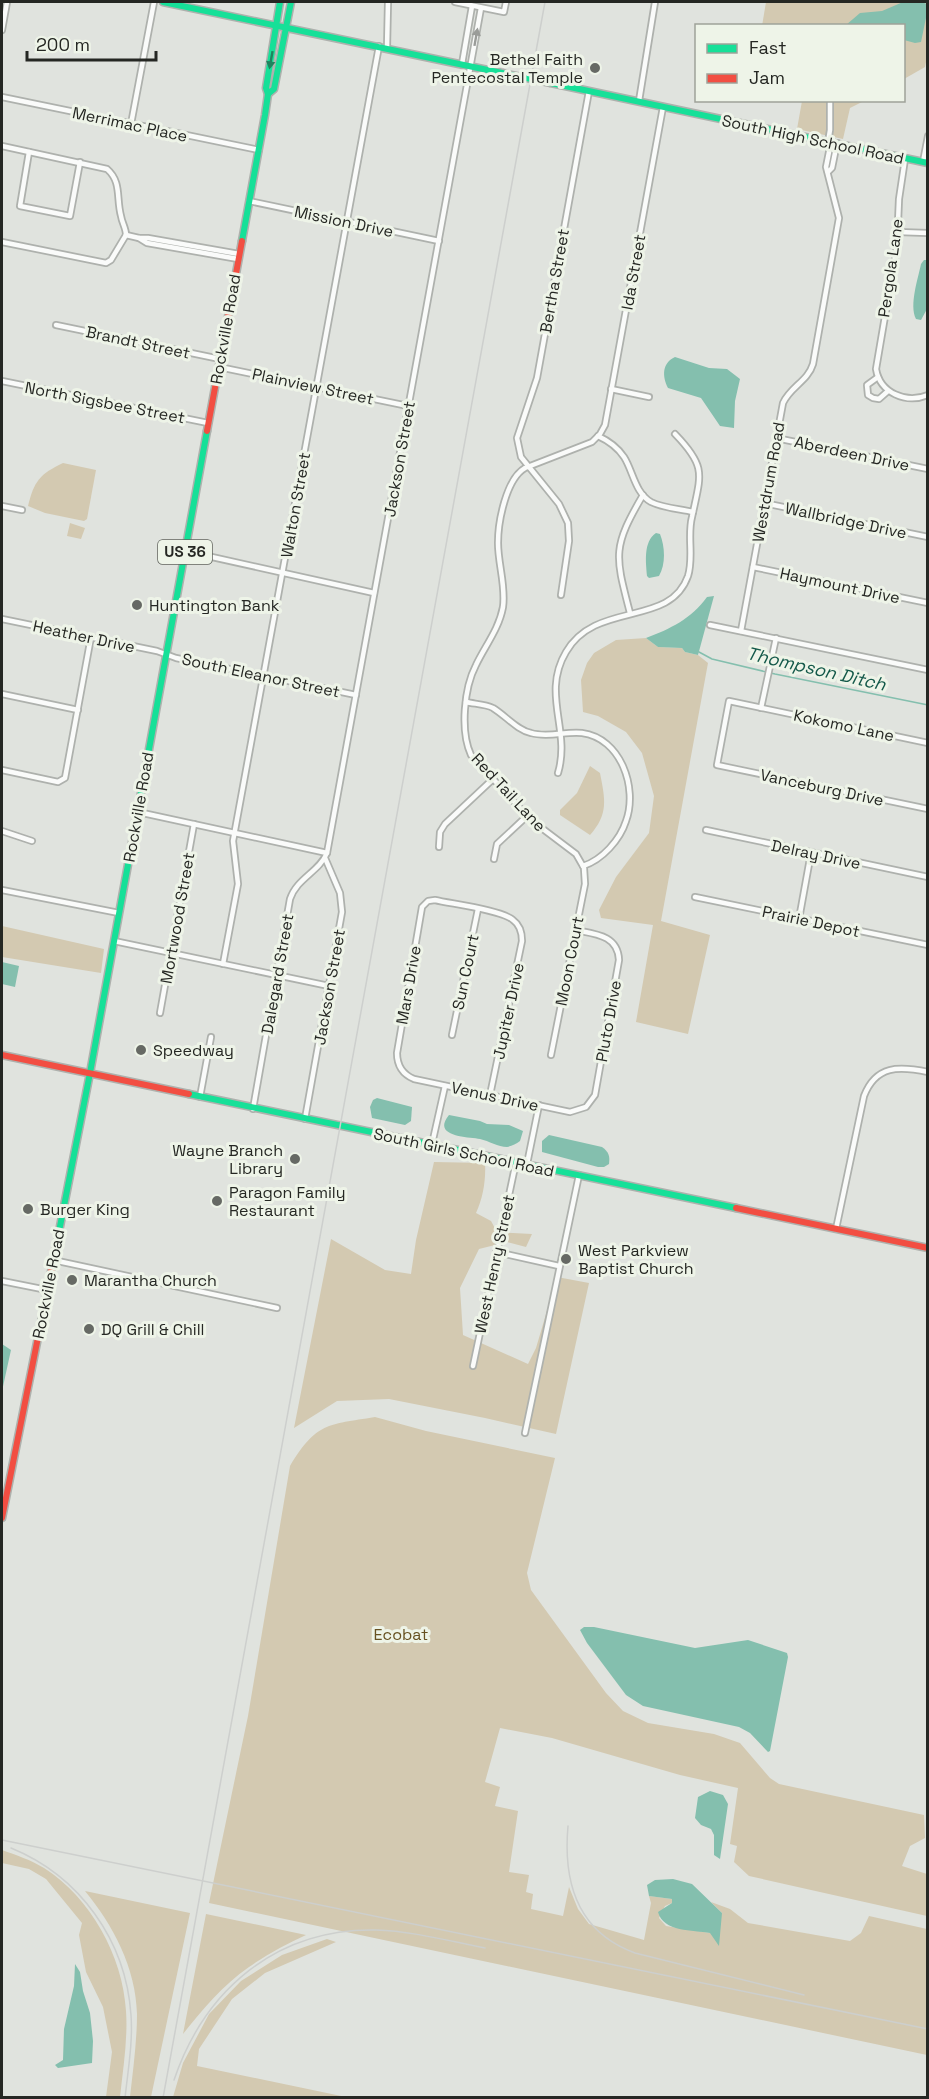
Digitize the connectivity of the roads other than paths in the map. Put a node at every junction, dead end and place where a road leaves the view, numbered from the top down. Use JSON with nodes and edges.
{"nodes":[{"id":1,"x":7,"y":2,"type":"edge"},
{"id":2,"x":154,"y":2,"type":"edge"},
{"id":3,"x":163,"y":2,"type":"edge"},
{"id":4,"x":280,"y":2,"type":"edge"},
{"id":5,"x":291,"y":2,"type":"edge"},
{"id":6,"x":388,"y":2,"type":"edge"},
{"id":7,"x":454,"y":2,"type":"edge"},
{"id":8,"x":506,"y":2,"type":"edge"},
{"id":9,"x":655,"y":2,"type":"edge"},
{"id":10,"x":472,"y":6,"type":"junction"},
{"id":11,"x":481,"y":8,"type":"junction"},
{"id":12,"x":277,"y":25,"type":"junction"},
{"id":13,"x":286,"y":27,"type":"junction"},
{"id":14,"x":2,"y":30,"type":"edge"},
{"id":15,"x":379,"y":46,"type":"junction"},
{"id":16,"x":387,"y":48,"type":"junction"},
{"id":17,"x":462,"y":64,"type":"junction"},
{"id":18,"x":471,"y":66,"type":"junction"},
{"id":19,"x":589,"y":91,"type":"junction"},
{"id":20,"x":268,"y":94,"type":"junction"},
{"id":21,"x":2,"y":97,"type":"edge"},
{"id":22,"x":639,"y":101,"type":"junction"},
{"id":23,"x":830,"y":102,"type":"edge"},
{"id":24,"x":663,"y":106,"type":"junction"},
{"id":25,"x":131,"y":124,"type":"junction"},
{"id":26,"x":927,"y":136,"type":"edge"},
{"id":27,"x":832,"y":142,"type":"junction"},
{"id":28,"x":2,"y":146,"type":"edge"},
{"id":29,"x":259,"y":150,"type":"junction"},
{"id":30,"x":29,"y":152,"type":"junction"},
{"id":31,"x":905,"y":159,"type":"junction"},
{"id":32,"x":80,"y":162,"type":"junction"},
{"id":33,"x":925,"y":163,"type":"edge"},
{"id":34,"x":249,"y":201,"type":"junction"},
{"id":35,"x":347,"y":222,"type":"junction"},
{"id":36,"x":898,"y":232,"type":"junction"},
{"id":37,"x":927,"y":233,"type":"edge"},
{"id":38,"x":126,"y":235,"type":"junction"},
{"id":39,"x":439,"y":241,"type":"junction"},
{"id":40,"x":2,"y":243,"type":"edge"},
{"id":41,"x":238,"y":256,"type":"junction"},
{"id":42,"x":56,"y":325,"type":"dead end"},
{"id":43,"x":220,"y":359,"type":"junction"},
{"id":44,"x":219,"y":367,"type":"junction"},
{"id":45,"x":878,"y":377,"type":"junction"},
{"id":46,"x":2,"y":381,"type":"edge"},
{"id":47,"x":316,"y":387,"type":"junction"},
{"id":48,"x":611,"y":390,"type":"junction"},
{"id":49,"x":888,"y":391,"type":"junction"},
{"id":50,"x":927,"y":395,"type":"edge"},
{"id":51,"x":649,"y":397,"type":"dead end"},
{"id":52,"x":408,"y":406,"type":"junction"},
{"id":53,"x":208,"y":423,"type":"junction"},
{"id":54,"x":675,"y":434,"type":"dead end"},
{"id":55,"x":598,"y":436,"type":"junction"},
{"id":56,"x":776,"y":438,"type":"junction"},
{"id":57,"x":528,"y":467,"type":"junction"},
{"id":58,"x":927,"y":469,"type":"edge"},
{"id":59,"x":643,"y":495,"type":"junction"},
{"id":60,"x":764,"y":503,"type":"junction"},
{"id":61,"x":2,"y":506,"type":"edge"},
{"id":62,"x":22,"y":510,"type":"dead end"},
{"id":63,"x":693,"y":512,"type":"junction"},
{"id":64,"x":927,"y":537,"type":"edge"},
{"id":65,"x":185,"y":551,"type":"junction"},
{"id":66,"x":753,"y":567,"type":"junction"},
{"id":67,"x":282,"y":573,"type":"junction"},
{"id":68,"x":374,"y":593,"type":"junction"},
{"id":69,"x":561,"y":595,"type":"dead end"},
{"id":70,"x":927,"y":603,"type":"edge"},
{"id":71,"x":630,"y":614,"type":"junction"},
{"id":72,"x":2,"y":619,"type":"edge"},
{"id":73,"x":710,"y":624,"type":"dead end"},
{"id":74,"x":741,"y":631,"type":"junction"},
{"id":75,"x":91,"y":637,"type":"junction"},
{"id":76,"x":776,"y":638,"type":"junction"},
{"id":77,"x":166,"y":654,"type":"junction"},
{"id":78,"x":927,"y":670,"type":"edge"},
{"id":79,"x":264,"y":676,"type":"junction"},
{"id":80,"x":2,"y":694,"type":"edge"},
{"id":81,"x":356,"y":695,"type":"junction"},
{"id":82,"x":466,"y":702,"type":"junction"},
{"id":83,"x":761,"y":708,"type":"junction"},
{"id":84,"x":78,"y":710,"type":"junction"},
{"id":85,"x":561,"y":734,"type":"junction"},
{"id":86,"x":927,"y":743,"type":"edge"},
{"id":87,"x":2,"y":770,"type":"edge"},
{"id":88,"x":558,"y":773,"type":"dead end"},
{"id":89,"x":493,"y":779,"type":"junction"},
{"id":90,"x":927,"y":809,"type":"edge"},
{"id":91,"x":138,"y":812,"type":"junction"},
{"id":92,"x":527,"y":816,"type":"junction"},
{"id":93,"x":194,"y":824,"type":"junction"},
{"id":94,"x":2,"y":831,"type":"edge"},
{"id":95,"x":706,"y":831,"type":"dead end"},
{"id":96,"x":234,"y":833,"type":"junction"},
{"id":97,"x":32,"y":841,"type":"dead end"},
{"id":98,"x":439,"y":847,"type":"dead end"},
{"id":99,"x":811,"y":853,"type":"junction"},
{"id":100,"x":326,"y":855,"type":"junction"},
{"id":101,"x":494,"y":859,"type":"dead end"},
{"id":102,"x":583,"y":866,"type":"junction"},
{"id":103,"x":927,"y":877,"type":"edge"},
{"id":104,"x":2,"y":890,"type":"edge"},
{"id":105,"x":696,"y":897,"type":"dead end"},
{"id":106,"x":478,"y":909,"type":"junction"},
{"id":107,"x":119,"y":913,"type":"junction"},
{"id":108,"x":799,"y":919,"type":"junction"},
{"id":109,"x":575,"y":930,"type":"junction"},
{"id":110,"x":114,"y":941,"type":"junction"},
{"id":111,"x":927,"y":945,"type":"edge"},
{"id":112,"x":170,"y":953,"type":"junction"},
{"id":113,"x":223,"y":964,"type":"junction"},
{"id":114,"x":277,"y":975,"type":"junction"},
{"id":115,"x":329,"y":986,"type":"junction"},
{"id":116,"x":160,"y":1013,"type":"dead end"},
{"id":117,"x":452,"y":1035,"type":"dead end"},
{"id":118,"x":211,"y":1037,"type":"dead end"},
{"id":119,"x":2,"y":1055,"type":"edge"},
{"id":120,"x":551,"y":1055,"type":"dead end"},
{"id":121,"x":400,"y":1069,"type":"joint"},
{"id":122,"x":927,"y":1072,"type":"edge"},
{"id":123,"x":90,"y":1073,"type":"junction"},
{"id":124,"x":445,"y":1086,"type":"junction"},
{"id":125,"x":490,"y":1095,"type":"junction"},
{"id":126,"x":200,"y":1098,"type":"junction"},
{"id":127,"x":592,"y":1101,"type":"joint"},
{"id":128,"x":539,"y":1106,"type":"junction"},
{"id":129,"x":253,"y":1109,"type":"junction"},
{"id":130,"x":305,"y":1119,"type":"junction"},
{"id":131,"x":432,"y":1144,"type":"junction"},
{"id":132,"x":516,"y":1162,"type":"junction"},
{"id":133,"x":527,"y":1164,"type":"junction"},
{"id":134,"x":579,"y":1175,"type":"junction"},
{"id":135,"x":836,"y":1229,"type":"junction"},
{"id":136,"x":927,"y":1248,"type":"edge"},
{"id":137,"x":496,"y":1252,"type":"junction"},
{"id":138,"x":53,"y":1260,"type":"junction"},
{"id":139,"x":559,"y":1266,"type":"junction"},
{"id":140,"x":2,"y":1281,"type":"edge"},
{"id":141,"x":47,"y":1290,"type":"junction"},
{"id":142,"x":278,"y":1308,"type":"dead end"},
{"id":143,"x":473,"y":1366,"type":"dead end"},
{"id":144,"x":525,"y":1433,"type":"dead end"},
{"id":145,"x":2,"y":1518,"type":"edge"}],
"edges":[{"from":1,"to":14,"type":"street"},
{"from":2,"to":25,"type":"street"},
{"from":3,"to":12,"type":"main road","name":"South High School Road"},
{"from":4,"to":12,"type":"main road","name":"Rockville Road","number":"US 36"},
{"from":5,"to":13,"type":"main road","name":"Rockville Road","number":"US 36"},
{"from":6,"to":16,"type":"street"},
{"from":7,"to":10,"type":"street"},
{"from":8,"to":11,"type":"street"},
{"from":9,"to":22,"type":"street"},
{"from":10,"to":11,"type":"street"},
{"from":10,"to":17,"type":"street"},
{"from":18,"to":11,"type":"street","name":"Jackson Street","one_way":true},
{"from":12,"to":13,"type":"main road","name":"South High School Road"},
{"from":12,"to":20,"type":"main road","name":"Rockville Road","number":"US 36","one_way":true},
{"from":13,"to":15,"type":"main road","name":"South High School Road"},
{"from":13,"to":20,"type":"main road","name":"Rockville Road","number":"US 36"},
{"from":15,"to":16,"type":"main road","name":"South High School Road"},
{"from":15,"to":35,"type":"street","name":"Walton Street"},
{"from":16,"to":17,"type":"main road","name":"South High School Road"},
{"from":17,"to":18,"type":"main road","name":"South High School Road"},
{"from":18,"to":19,"type":"main road","name":"South High School Road","bridge":true},
{"from":18,"to":39,"type":"street","name":"Jackson Street"},
{"from":19,"to":22,"type":"main road","name":"South High School Road"},
{"from":19,"to":57,"type":"street","name":"Bertha Street"},
{"from":20,"to":29,"type":"main road","name":"Rockville Road","number":"US 36"},
{"from":21,"to":25,"type":"street","name":"Merrimac Place"},
{"from":22,"to":24,"type":"main road","name":"South High School Road"},
{"from":23,"to":27,"type":"street","name":"Westdrum Road"},
{"from":24,"to":27,"type":"main road","name":"South High School Road"},
{"from":24,"to":48,"type":"street","name":"Ida Street"},
{"from":25,"to":29,"type":"street","name":"Merrimac Place"},
{"from":26,"to":33,"type":"street"},
{"from":27,"to":31,"type":"main road","name":"South High School Road"},
{"from":27,"to":56,"type":"street","name":"Westdrum Road"},
{"from":28,"to":30,"type":"street"},
{"from":29,"to":34,"type":"main road","name":"Rockville Road","number":"US 36"},
{"from":30,"to":32,"type":"street"},
{"from":30,"to":32,"type":"street"},
{"from":31,"to":33,"type":"main road","name":"South High School Road"},
{"from":31,"to":36,"type":"street","name":"Pergola Lane"},
{"from":32,"to":38,"type":"street"},
{"from":34,"to":35,"type":"street","name":"Mission Drive"},
{"from":34,"to":41,"type":"main road","name":"Rockville Road","number":"US 36"},
{"from":35,"to":39,"type":"street","name":"Mission Drive"},
{"from":35,"to":47,"type":"street","name":"Walton Street"},
{"from":36,"to":37,"type":"street"},
{"from":36,"to":45,"type":"street","name":"Pergola Lane"},
{"from":38,"to":40,"type":"street"},
{"from":38,"to":41,"type":"street"},
{"from":39,"to":52,"type":"street","name":"Jackson Street"},
{"from":41,"to":43,"type":"main road","name":"Rockville Road","number":"US 36"},
{"from":42,"to":43,"type":"street","name":"Brandt Street"},
{"from":43,"to":44,"type":"main road","name":"Rockville Road","number":"US 36"},
{"from":44,"to":47,"type":"street","name":"Plainview Street"},
{"from":44,"to":53,"type":"main road","name":"Rockville Road","number":"US 36"},
{"from":45,"to":49,"type":"street"},
{"from":45,"to":49,"type":"street","name":"Pergola Lane"},
{"from":46,"to":53,"type":"street","name":"North Sigsbee Street"},
{"from":47,"to":52,"type":"street","name":"Plainview Street"},
{"from":47,"to":67,"type":"street","name":"Walton Street"},
{"from":48,"to":51,"type":"street"},
{"from":48,"to":55,"type":"street","name":"Ida Street"},
{"from":49,"to":50,"type":"street","name":"Pergola Lane"},
{"from":52,"to":68,"type":"street","name":"Jackson Street"},
{"from":53,"to":65,"type":"main road","name":"Rockville Road","number":"US 36"},
{"from":54,"to":63,"type":"street"},
{"from":55,"to":57,"type":"street"},
{"from":55,"to":59,"type":"street"},
{"from":56,"to":58,"type":"street","name":"Aberdeen Drive"},
{"from":56,"to":60,"type":"street","name":"Westdrum Road"},
{"from":57,"to":69,"type":"street","name":"Bertha Street"},
{"from":57,"to":82,"type":"street","name":"Red Tail Lane"},
{"from":59,"to":63,"type":"street"},
{"from":59,"to":71,"type":"street"},
{"from":60,"to":64,"type":"street","name":"Wallbridge Drive"},
{"from":60,"to":66,"type":"street","name":"Westdrum Road"},
{"from":61,"to":62,"type":"street"},
{"from":63,"to":71,"type":"street"},
{"from":65,"to":67,"type":"street"},
{"from":65,"to":77,"type":"main road","name":"Rockville Road","number":"US 36"},
{"from":66,"to":70,"type":"street","name":"Haymount Drive"},
{"from":66,"to":74,"type":"street","name":"Westdrum Road"},
{"from":67,"to":68,"type":"street"},
{"from":67,"to":79,"type":"street","name":"Walton Street"},
{"from":68,"to":81,"type":"street","name":"Jackson Street"},
{"from":71,"to":85,"type":"street"},
{"from":72,"to":75,"type":"street","name":"Heather Drive"},
{"from":73,"to":74,"type":"street"},
{"from":74,"to":76,"type":"street"},
{"from":75,"to":77,"type":"street","name":"Heather Drive"},
{"from":75,"to":84,"type":"street"},
{"from":76,"to":78,"type":"street"},
{"from":76,"to":83,"type":"street"},
{"from":77,"to":79,"type":"street","name":"South Eleanor Street"},
{"from":77,"to":91,"type":"main road","name":"Rockville Road","number":"US 36"},
{"from":79,"to":81,"type":"street","name":"South Eleanor Street"},
{"from":79,"to":96,"type":"street","name":"Walton Street"},
{"from":80,"to":84,"type":"street"},
{"from":81,"to":100,"type":"street","name":"Jackson Street"},
{"from":82,"to":85,"type":"street"},
{"from":82,"to":89,"type":"street","name":"Red Tail Lane"},
{"from":83,"to":86,"type":"street","name":"Kokomo Lane"},
{"from":83,"to":90,"type":"street","name":"Vanceburg Drive"},
{"from":84,"to":87,"type":"street"},
{"from":85,"to":88,"type":"street"},
{"from":85,"to":102,"type":"street"},
{"from":89,"to":92,"type":"street","name":"Red Tail Lane"},
{"from":89,"to":98,"type":"street"},
{"from":91,"to":93,"type":"street"},
{"from":91,"to":107,"type":"main road","name":"Rockville Road","number":"US 36"},
{"from":92,"to":101,"type":"street"},
{"from":92,"to":102,"type":"street","name":"Red Tail Lane"},
{"from":93,"to":96,"type":"street"},
{"from":93,"to":112,"type":"street","name":"Mortwood Street"},
{"from":94,"to":97,"type":"street"},
{"from":95,"to":99,"type":"street","name":"Delray Drive"},
{"from":96,"to":100,"type":"street"},
{"from":96,"to":113,"type":"street","name":"Walton Street"},
{"from":99,"to":103,"type":"street","name":"Delray Drive"},
{"from":99,"to":108,"type":"street"},
{"from":100,"to":114,"type":"street","name":"Dalegard Street"},
{"from":100,"to":115,"type":"street","name":"Jackson Street"},
{"from":102,"to":109,"type":"street","name":"Moon Court"},
{"from":104,"to":107,"type":"street"},
{"from":105,"to":108,"type":"street","name":"Prairie Depot"},
{"from":106,"to":117,"type":"street","name":"Sun Court"},
{"from":106,"to":121,"type":"street","name":"Mars Drive"},
{"from":106,"to":125,"type":"street","name":"Jupiter Drive"},
{"from":107,"to":110,"type":"main road","name":"Rockville Road","number":"US 36"},
{"from":108,"to":111,"type":"street","name":"Prairie Depot"},
{"from":109,"to":120,"type":"street","name":"Moon Court"},
{"from":109,"to":127,"type":"street","name":"Pluto Drive"},
{"from":110,"to":112,"type":"street"},
{"from":110,"to":123,"type":"main road","name":"Rockville Road","number":"US 36"},
{"from":112,"to":113,"type":"street"},
{"from":112,"to":116,"type":"street","name":"Mortwood Street"},
{"from":113,"to":114,"type":"street"},
{"from":114,"to":115,"type":"street"},
{"from":114,"to":129,"type":"street","name":"Dalegard Street"},
{"from":115,"to":130,"type":"street","name":"Jackson Street"},
{"from":118,"to":126,"type":"street"},
{"from":119,"to":123,"type":"main road","name":"South Girls School Road"},
{"from":121,"to":124,"type":"street","name":"Venus Drive"},
{"from":122,"to":135,"type":"street"},
{"from":123,"to":126,"type":"main road","name":"South Girls School Road"},
{"from":123,"to":138,"type":"main road","name":"Rockville Road","number":"US 36"},
{"from":124,"to":125,"type":"street","name":"Venus Drive"},
{"from":124,"to":131,"type":"street"},
{"from":125,"to":128,"type":"street","name":"Venus Drive"},
{"from":126,"to":129,"type":"main road","name":"South Girls School Road"},
{"from":127,"to":128,"type":"street","name":"Venus Drive"},
{"from":128,"to":133,"type":"street"},
{"from":129,"to":130,"type":"main road","name":"South Girls School Road"},
{"from":130,"to":131,"type":"main road","name":"South Girls School Road"},
{"from":131,"to":132,"type":"main road","name":"South Girls School Road"},
{"from":132,"to":133,"type":"main road","name":"South Girls School Road"},
{"from":132,"to":137,"type":"street","name":"West Henry Street"},
{"from":133,"to":134,"type":"main road","name":"South Girls School Road"},
{"from":134,"to":135,"type":"main road","name":"South Girls School Road"},
{"from":134,"to":139,"type":"street"},
{"from":135,"to":136,"type":"main road","name":"South Girls School Road"},
{"from":137,"to":139,"type":"street"},
{"from":137,"to":143,"type":"street","name":"West Henry Street"},
{"from":138,"to":141,"type":"main road","name":"Rockville Road","number":"US 36"},
{"from":138,"to":142,"type":"street"},
{"from":139,"to":144,"type":"street"},
{"from":140,"to":141,"type":"street"},
{"from":141,"to":145,"type":"main road","name":"Rockville Road","number":"US 36"}]}
